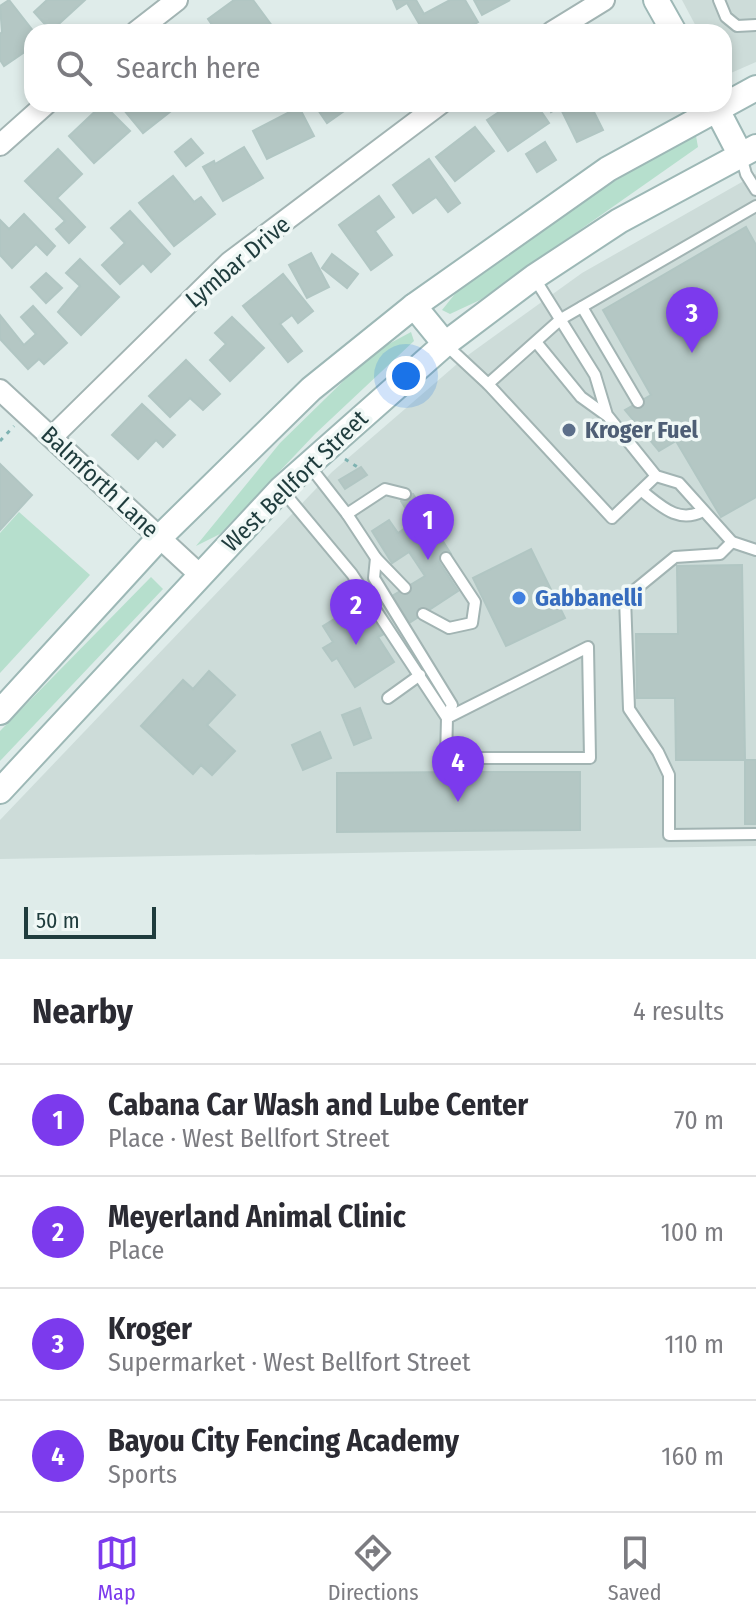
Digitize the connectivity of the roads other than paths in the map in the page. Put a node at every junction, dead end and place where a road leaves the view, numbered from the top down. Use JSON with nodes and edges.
{"nodes":[{"id":1,"x":177,"y":0,"type":"edge"},
{"id":2,"x":604,"y":0,"type":"edge"},
{"id":3,"x":656,"y":0,"type":"edge"},
{"id":4,"x":719,"y":0,"type":"edge"},
{"id":5,"x":146,"y":24,"type":"edge"},
{"id":6,"x":565,"y":24,"type":"edge"},
{"id":7,"x":670,"y":24,"type":"edge"},
{"id":8,"x":756,"y":25,"type":"edge"},
{"id":9,"x":756,"y":88,"type":"edge"},
{"id":10,"x":732,"y":99,"type":"edge"},
{"id":11,"x":37,"y":112,"type":"edge"},
{"id":12,"x":429,"y":112,"type":"edge"},
{"id":13,"x":707,"y":112,"type":"edge"},
{"id":14,"x":720,"y":112,"type":"edge"},
{"id":15,"x":0,"y":145,"type":"edge"},
{"id":16,"x":748,"y":151,"type":"edge"},
{"id":17,"x":756,"y":190,"type":"edge"},
{"id":18,"x":756,"y":206,"type":"edge"},
{"id":19,"x":534,"y":277,"type":"junction"},
{"id":20,"x":414,"y":306,"type":"junction"},
{"id":21,"x":582,"y":307,"type":"junction"},
{"id":22,"x":561,"y":319,"type":"junction"},
{"id":23,"x":536,"y":342,"type":"junction"},
{"id":24,"x":445,"y":344,"type":"junction"},
{"id":25,"x":488,"y":384,"type":"junction"},
{"id":26,"x":0,"y":390,"type":"edge"},
{"id":27,"x":638,"y":402,"type":"dead end"},
{"id":28,"x":607,"y":415,"type":"junction"},
{"id":29,"x":52,"y":437,"type":"junction"},
{"id":30,"x":308,"y":464,"type":"junction"},
{"id":31,"x":656,"y":476,"type":"junction"},
{"id":32,"x":281,"y":489,"type":"junction"},
{"id":33,"x":642,"y":491,"type":"junction"},
{"id":34,"x":405,"y":494,"type":"dead end"},
{"id":35,"x":703,"y":511,"type":"junction"},
{"id":36,"x":347,"y":514,"type":"junction"},
{"id":37,"x":160,"y":537,"type":"junction"},
{"id":38,"x":732,"y":542,"type":"junction"},
{"id":39,"x":756,"y":550,"type":"edge"},
{"id":40,"x":376,"y":558,"type":"junction"},
{"id":41,"x":446,"y":558,"type":"dead end"},
{"id":42,"x":200,"y":575,"type":"junction"},
{"id":43,"x":405,"y":588,"type":"dead end"},
{"id":44,"x":423,"y":614,"type":"dead end"},
{"id":45,"x":420,"y":675,"type":"junction"},
{"id":46,"x":388,"y":698,"type":"dead end"},
{"id":47,"x":0,"y":712,"type":"edge"},
{"id":48,"x":447,"y":718,"type":"junction"},
{"id":49,"x":478,"y":758,"type":"dead end"},
{"id":50,"x":458,"y":759,"type":"dead end"},
{"id":51,"x":0,"y":791,"type":"edge"},
{"id":52,"x":756,"y":834,"type":"edge"}],
"edges":[{"from":1,"to":5,"type":"street"},
{"from":2,"to":6,"type":"street"},
{"from":3,"to":7,"type":"main road"},
{"from":4,"to":8,"type":"lane"},
{"from":9,"to":10,"type":"main road"},
{"from":11,"to":15,"type":"street"},
{"from":12,"to":29,"type":"street","name":"Lymbar Drive"},
{"from":13,"to":20,"type":"main road"},
{"from":14,"to":16,"type":"main road"},
{"from":16,"to":17,"type":"lane"},
{"from":16,"to":19,"type":"main road","name":"West Bellfort Street"},
{"from":18,"to":21,"type":"lane"},
{"from":19,"to":22,"type":"lane"},
{"from":19,"to":24,"type":"main road","name":"West Bellfort Street"},
{"from":20,"to":24,"type":"main road"},
{"from":20,"to":37,"type":"main road"},
{"from":21,"to":22,"type":"lane"},
{"from":21,"to":27,"type":"lane"},
{"from":22,"to":23,"type":"lane"},
{"from":22,"to":28,"type":"lane"},
{"from":23,"to":25,"type":"lane"},
{"from":23,"to":28,"type":"lane"},
{"from":24,"to":25,"type":"lane"},
{"from":24,"to":30,"type":"main road","name":"West Bellfort Street"},
{"from":25,"to":33,"type":"lane"},
{"from":26,"to":29,"type":"street","name":"Balmforth Lane"},
{"from":28,"to":31,"type":"lane"},
{"from":29,"to":37,"type":"street","name":"Balmforth Lane"},
{"from":30,"to":32,"type":"main road","name":"West Bellfort Street"},
{"from":30,"to":36,"type":"lane"},
{"from":31,"to":33,"type":"lane"},
{"from":31,"to":35,"type":"lane"},
{"from":32,"to":42,"type":"main road","name":"West Bellfort Street"},
{"from":32,"to":45,"type":"lane"},
{"from":33,"to":35,"type":"lane"},
{"from":34,"to":36,"type":"lane"},
{"from":35,"to":38,"type":"lane"},
{"from":36,"to":40,"type":"lane"},
{"from":37,"to":42,"type":"street","name":"Balmforth Lane"},
{"from":37,"to":47,"type":"main road"},
{"from":38,"to":39,"type":"lane"},
{"from":38,"to":52,"type":"lane"},
{"from":40,"to":43,"type":"lane"},
{"from":40,"to":48,"type":"lane"},
{"from":41,"to":44,"type":"lane"},
{"from":42,"to":51,"type":"main road","name":"West Bellfort Street"},
{"from":45,"to":46,"type":"lane"},
{"from":45,"to":48,"type":"lane"},
{"from":48,"to":49,"type":"lane"},
{"from":48,"to":50,"type":"lane"}]}
